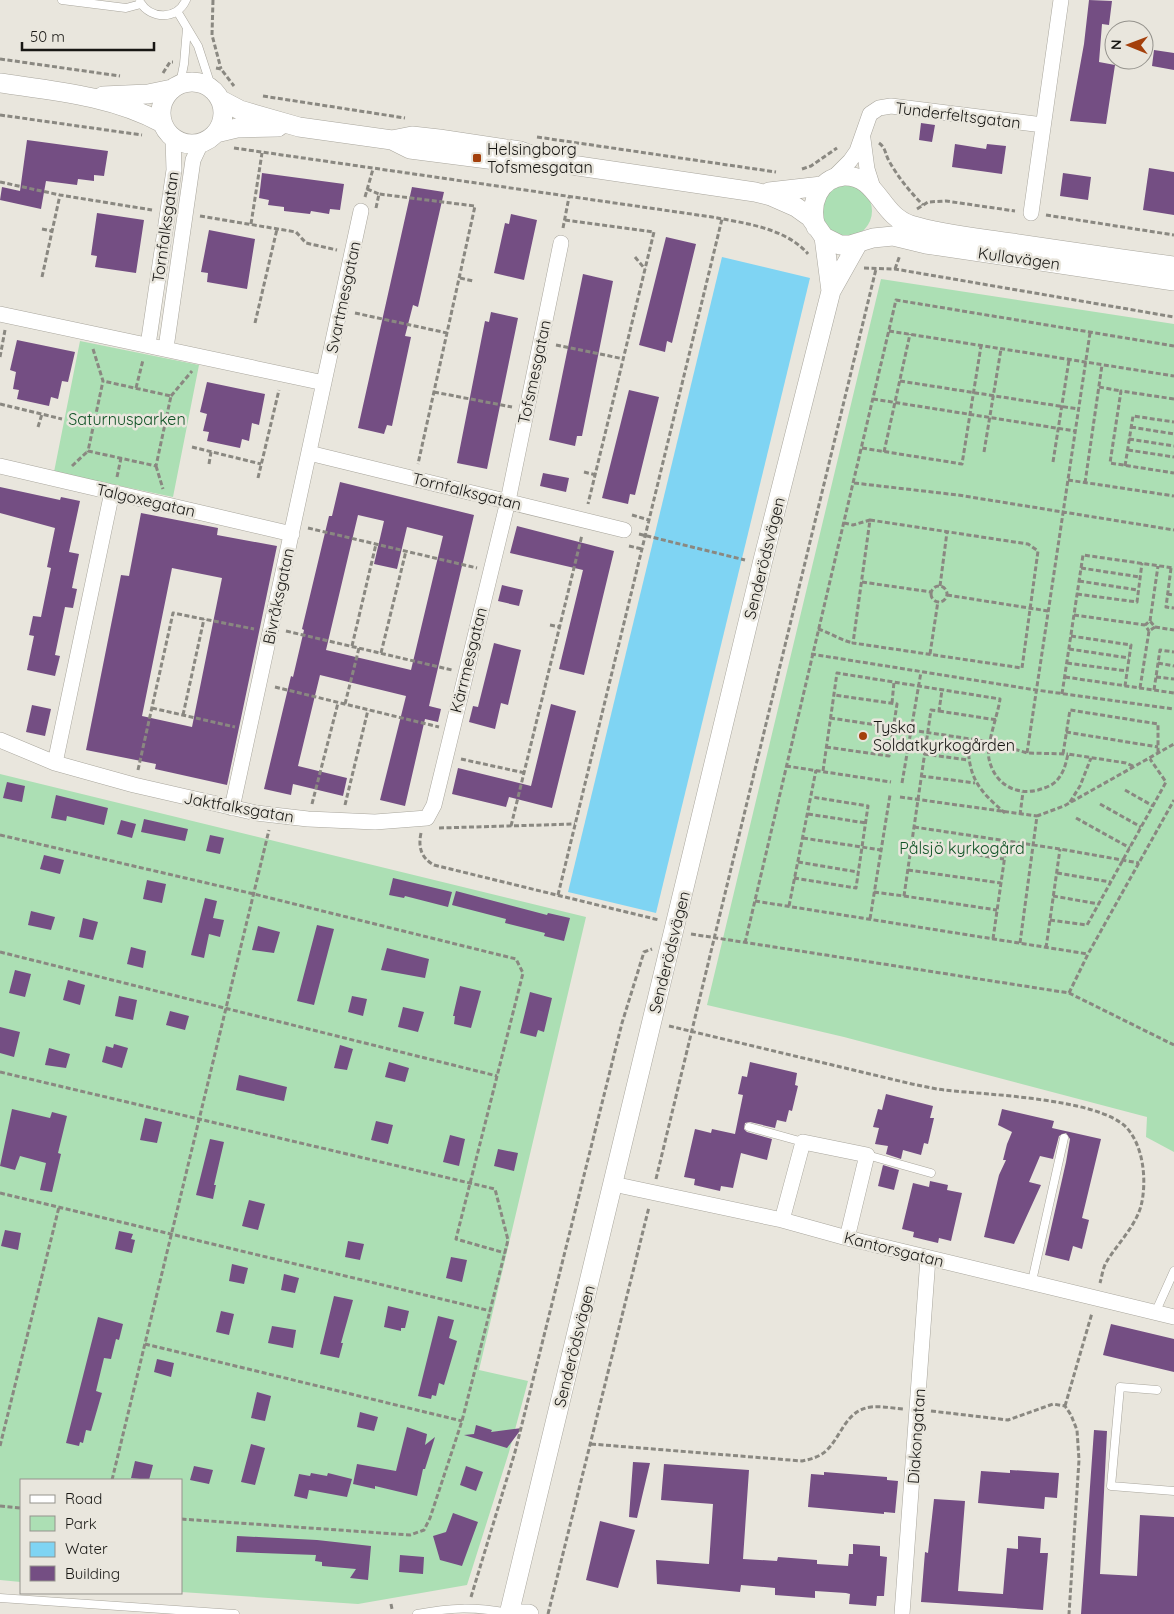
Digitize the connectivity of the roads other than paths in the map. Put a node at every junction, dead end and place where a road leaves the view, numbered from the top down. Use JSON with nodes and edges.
{"nodes":[{"id":1,"x":62,"y":0,"type":"edge"},
{"id":2,"x":186,"y":0,"type":"edge"},
{"id":3,"x":1061,"y":0,"type":"edge"},
{"id":4,"x":140,"y":2,"type":"edge"},
{"id":5,"x":177,"y":11,"type":"junction"},
{"id":6,"x":187,"y":26,"type":"junction"},
{"id":7,"x":0,"y":83,"type":"edge"},
{"id":8,"x":171,"y":83,"type":"junction"},
{"id":9,"x":216,"y":95,"type":"junction"},
{"id":10,"x":87,"y":96,"type":"junction"},
{"id":11,"x":162,"y":123,"type":"junction"},
{"id":12,"x":1043,"y":125,"type":"junction"},
{"id":13,"x":299,"y":127,"type":"junction"},
{"id":14,"x":173,"y":138,"type":"junction"},
{"id":15,"x":208,"y":138,"type":"junction"},
{"id":16,"x":863,"y":138,"type":"junction"},
{"id":17,"x":827,"y":183,"type":"junction"},
{"id":18,"x":755,"y":192,"type":"junction"},
{"id":19,"x":876,"y":193,"type":"junction"},
{"id":20,"x":368,"y":212,"type":"road end"},
{"id":21,"x":1031,"y":213,"type":"dead end"},
{"id":22,"x":820,"y":232,"type":"junction"},
{"id":23,"x":862,"y":242,"type":"junction"},
{"id":24,"x":561,"y":243,"type":"road end"},
{"id":25,"x":836,"y":265,"type":"junction"},
{"id":26,"x":1174,"y":266,"type":"edge"},
{"id":27,"x":1174,"y":281,"type":"edge"},
{"id":28,"x":0,"y":314,"type":"edge"},
{"id":29,"x":148,"y":345,"type":"junction"},
{"id":30,"x":166,"y":348,"type":"junction"},
{"id":31,"x":324,"y":383,"type":"junction"},
{"id":32,"x":309,"y":452,"type":"junction"},
{"id":33,"x":0,"y":466,"type":"edge"},
{"id":34,"x":112,"y":492,"type":"junction"},
{"id":35,"x":508,"y":501,"type":"junction"},
{"id":36,"x":297,"y":529,"type":"junction"},
{"id":37,"x":624,"y":538,"type":"road end"},
{"id":38,"x":0,"y":740,"type":"edge"},
{"id":39,"x":55,"y":763,"type":"junction"},
{"id":40,"x":232,"y":808,"type":"junction"},
{"id":41,"x":429,"y":826,"type":"joint"},
{"id":42,"x":750,"y":1127,"type":"dead end"},
{"id":43,"x":1064,"y":1138,"type":"dead end"},
{"id":44,"x":803,"y":1142,"type":"junction"},
{"id":45,"x":867,"y":1155,"type":"junction"},
{"id":46,"x":931,"y":1172,"type":"dead end"},
{"id":47,"x":613,"y":1184,"type":"junction"},
{"id":48,"x":782,"y":1220,"type":"junction"},
{"id":49,"x":847,"y":1238,"type":"junction"},
{"id":50,"x":928,"y":1258,"type":"junction"},
{"id":51,"x":1174,"y":1271,"type":"edge"},
{"id":52,"x":1032,"y":1281,"type":"junction"},
{"id":53,"x":1156,"y":1311,"type":"junction"},
{"id":54,"x":1174,"y":1317,"type":"edge"},
{"id":55,"x":1156,"y":1390,"type":"dead end"},
{"id":56,"x":1174,"y":1490,"type":"edge"},
{"id":57,"x":0,"y":1598,"type":"edge"},
{"id":58,"x":509,"y":1613,"type":"edge"},
{"id":59,"x":235,"y":1614,"type":"edge"},
{"id":60,"x":417,"y":1614,"type":"edge"},
{"id":61,"x":529,"y":1614,"type":"edge"},
{"id":62,"x":902,"y":1614,"type":"edge"}],
"edges":[{"from":1,"to":4,"type":"lane"},
{"from":2,"to":5,"type":"lane"},
{"from":3,"to":12,"type":"street","name":"Tunderfeltsgatan"},
{"from":4,"to":5,"type":"lane"},
{"from":5,"to":6,"type":"lane"},
{"from":6,"to":8,"type":"lane"},
{"from":6,"to":9,"type":"lane"},
{"from":7,"to":10,"type":"street","name":"Kullavägen"},
{"from":8,"to":9,"type":"street","name":"Kullavägen"},
{"from":8,"to":10,"type":"street","name":"Kullavägen"},
{"from":8,"to":11,"type":"street"},
{"from":9,"to":13,"type":"street","name":"Kullavägen"},
{"from":9,"to":15,"type":"street"},
{"from":10,"to":11,"type":"street","name":"Kullavägen"},
{"from":11,"to":14,"type":"street","name":"Kullavägen"},
{"from":12,"to":16,"type":"street","name":"Tunderfeltsgatan"},
{"from":12,"to":21,"type":"street","name":"Tunderfeltsgatan"},
{"from":13,"to":15,"type":"street","name":"Kullavägen"},
{"from":13,"to":18,"type":"street","name":"Kullavägen"},
{"from":14,"to":15,"type":"street","name":"Kullavägen"},
{"from":14,"to":29,"type":"street","name":"Tornfalksgatan"},
{"from":15,"to":30,"type":"street","name":"Tornfalksgatan"},
{"from":16,"to":17,"type":"street"},
{"from":16,"to":19,"type":"street"},
{"from":17,"to":18,"type":"street","name":"Kullavägen"},
{"from":17,"to":19,"type":"street","name":"Kullavägen"},
{"from":17,"to":22,"type":"street"},
{"from":18,"to":22,"type":"street","name":"Kullavägen"},
{"from":19,"to":23,"type":"street"},
{"from":19,"to":26,"type":"street","name":"Kullavägen"},
{"from":20,"to":31,"type":"street","name":"Svartmesgatan"},
{"from":22,"to":23,"type":"street","name":"Kullavägen"},
{"from":22,"to":25,"type":"street"},
{"from":23,"to":25,"type":"street","name":"Senderödsvägen"},
{"from":23,"to":27,"type":"street","name":"Kullavägen"},
{"from":24,"to":35,"type":"street","name":"Tofsmesgatan"},
{"from":25,"to":47,"type":"street","name":"Senderödsvägen"},
{"from":28,"to":29,"type":"street"},
{"from":29,"to":30,"type":"street"},
{"from":30,"to":31,"type":"street"},
{"from":31,"to":32,"type":"street","name":"Bivråksgatan"},
{"from":32,"to":35,"type":"street","name":"Tornfalksgatan"},
{"from":32,"to":36,"type":"street","name":"Bivråksgatan"},
{"from":33,"to":34,"type":"street","name":"Talgoxegatan"},
{"from":34,"to":36,"type":"street","name":"Talgoxegatan"},
{"from":34,"to":39,"type":"street"},
{"from":35,"to":37,"type":"street","name":"Tornfalksgatan"},
{"from":35,"to":41,"type":"street","name":"Kärrmesgatan"},
{"from":36,"to":40,"type":"street","name":"Bivråksgatan"},
{"from":38,"to":39,"type":"street","name":"Jaktfalksgatan"},
{"from":39,"to":40,"type":"street","name":"Jaktfalksgatan"},
{"from":40,"to":41,"type":"street","name":"Jaktfalksgatan"},
{"from":42,"to":44,"type":"lane"},
{"from":43,"to":52,"type":"lane"},
{"from":44,"to":45,"type":"street"},
{"from":44,"to":48,"type":"street"},
{"from":45,"to":46,"type":"lane"},
{"from":45,"to":49,"type":"street"},
{"from":47,"to":48,"type":"street","name":"Kantorsgatan"},
{"from":47,"to":58,"type":"street","name":"Senderödsvägen"},
{"from":48,"to":49,"type":"street","name":"Kantorsgatan"},
{"from":49,"to":50,"type":"street","name":"Kantorsgatan"},
{"from":50,"to":52,"type":"street","name":"Kantorsgatan"},
{"from":50,"to":62,"type":"street","name":"Diakongatan"},
{"from":51,"to":53,"type":"lane"},
{"from":52,"to":53,"type":"street","name":"Kantorsgatan"},
{"from":53,"to":54,"type":"street","name":"Kantorsgatan"},
{"from":55,"to":56,"type":"lane"},
{"from":57,"to":59,"type":"lane"},
{"from":58,"to":60,"type":"lane"},
{"from":58,"to":61,"type":"street"}]}
